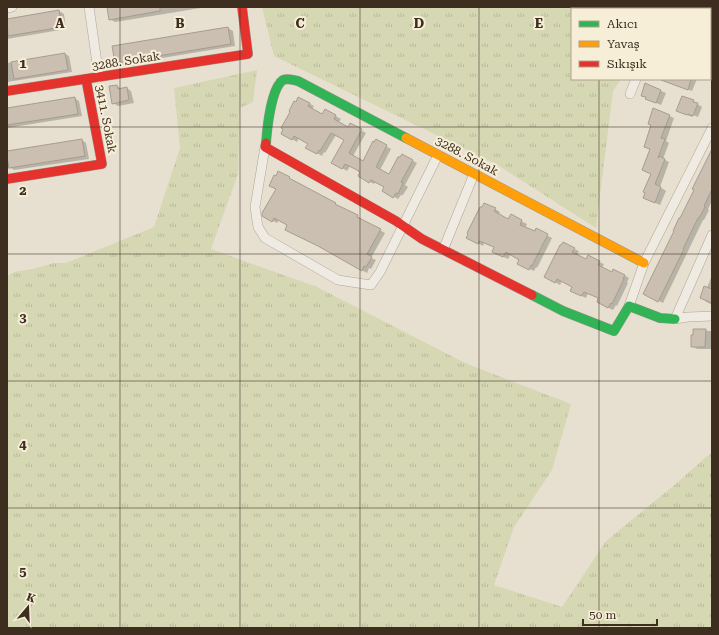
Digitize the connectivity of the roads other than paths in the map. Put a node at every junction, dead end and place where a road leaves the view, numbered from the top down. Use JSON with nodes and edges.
{"nodes":[{"id":1,"x":12,"y":7,"type":"edge"},
{"id":2,"x":89,"y":7,"type":"edge"},
{"id":3,"x":242,"y":7,"type":"edge"},
{"id":4,"x":7,"y":8,"type":"edge"},
{"id":5,"x":99,"y":77,"type":"junction"},
{"id":6,"x":86,"y":79,"type":"junction"},
{"id":7,"x":636,"y":80,"type":"edge"},
{"id":8,"x":7,"y":91,"type":"edge"},
{"id":9,"x":630,"y":94,"type":"dead end"},
{"id":10,"x":712,"y":128,"type":"edge"},
{"id":11,"x":265,"y":147,"type":"junction"},
{"id":12,"x":438,"y":155,"type":"junction"},
{"id":13,"x":474,"y":174,"type":"junction"},
{"id":14,"x":7,"y":178,"type":"edge"},
{"id":15,"x":402,"y":225,"type":"junction"},
{"id":16,"x":712,"y":235,"type":"edge"},
{"id":17,"x":443,"y":250,"type":"junction"},
{"id":18,"x":644,"y":264,"type":"junction"},
{"id":19,"x":629,"y":306,"type":"junction"},
{"id":20,"x":712,"y":316,"type":"edge"},
{"id":21,"x":675,"y":318,"type":"junction"}],
"edges":[{"from":1,"to":4,"type":"street"},
{"from":2,"to":5,"type":"street","name":"3411. Sokak"},
{"from":3,"to":5,"type":"street","name":"3288. Sokak"},
{"from":5,"to":6,"type":"street","name":"3288. Sokak"},
{"from":6,"to":8,"type":"street","name":"3288. Sokak"},
{"from":6,"to":14,"type":"street","name":"3411. Sokak"},
{"from":7,"to":9,"type":"street"},
{"from":10,"to":18,"type":"street"},
{"from":11,"to":12,"type":"street","name":"3288. Sokak"},
{"from":11,"to":15,"type":"street"},
{"from":11,"to":15,"type":"street"},
{"from":12,"to":13,"type":"street","name":"3288. Sokak"},
{"from":12,"to":15,"type":"street"},
{"from":13,"to":17,"type":"street"},
{"from":13,"to":18,"type":"street","name":"3288. Sokak"},
{"from":15,"to":17,"type":"street"},
{"from":16,"to":21,"type":"street"},
{"from":17,"to":19,"type":"street"},
{"from":18,"to":19,"type":"street"},
{"from":19,"to":21,"type":"street"},
{"from":20,"to":21,"type":"street"}]}
